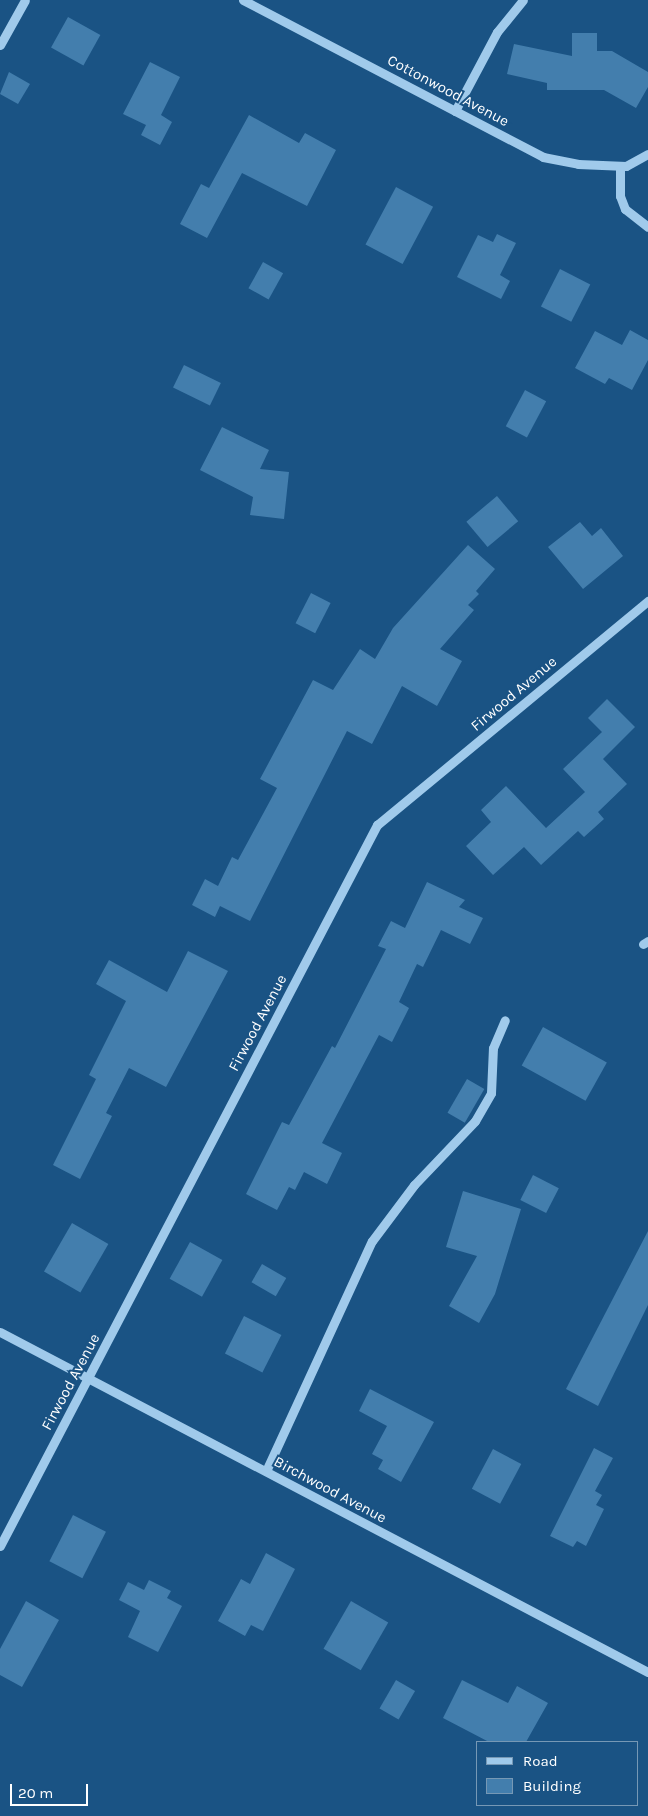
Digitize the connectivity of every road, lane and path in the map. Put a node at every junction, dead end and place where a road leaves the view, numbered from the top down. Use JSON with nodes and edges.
{"nodes":[{"id":1,"x":25,"y":0,"type":"edge"},
{"id":2,"x":243,"y":0,"type":"edge"},
{"id":3,"x":524,"y":0,"type":"edge"},
{"id":4,"x":0,"y":45,"type":"edge"},
{"id":5,"x":456,"y":111,"type":"junction"},
{"id":6,"x":648,"y":154,"type":"edge"},
{"id":7,"x":620,"y":166,"type":"junction"},
{"id":8,"x":648,"y":227,"type":"edge"},
{"id":9,"x":648,"y":601,"type":"edge"},
{"id":10,"x":505,"y":1020,"type":"dead end"},
{"id":11,"x":0,"y":1332,"type":"edge"},
{"id":12,"x":88,"y":1378,"type":"junction"},
{"id":13,"x":266,"y":1471,"type":"junction"},
{"id":14,"x":0,"y":1546,"type":"edge"},
{"id":15,"x":648,"y":1672,"type":"edge"}],
"edges":[{"from":1,"to":4,"type":"street"},
{"from":2,"to":5,"type":"street","name":"Cottonwood Avenue"},
{"from":3,"to":5,"type":"street"},
{"from":5,"to":7,"type":"street","name":"Cottonwood Avenue"},
{"from":6,"to":7,"type":"street","name":"Cottonwood Avenue"},
{"from":7,"to":8,"type":"street"},
{"from":9,"to":12,"type":"street","name":"Firwood Avenue"},
{"from":10,"to":13,"type":"street"},
{"from":11,"to":12,"type":"street","name":"Birchwood Avenue"},
{"from":12,"to":13,"type":"street","name":"Birchwood Avenue"},
{"from":12,"to":14,"type":"street","name":"Firwood Avenue"},
{"from":13,"to":15,"type":"street","name":"Birchwood Avenue"}]}
